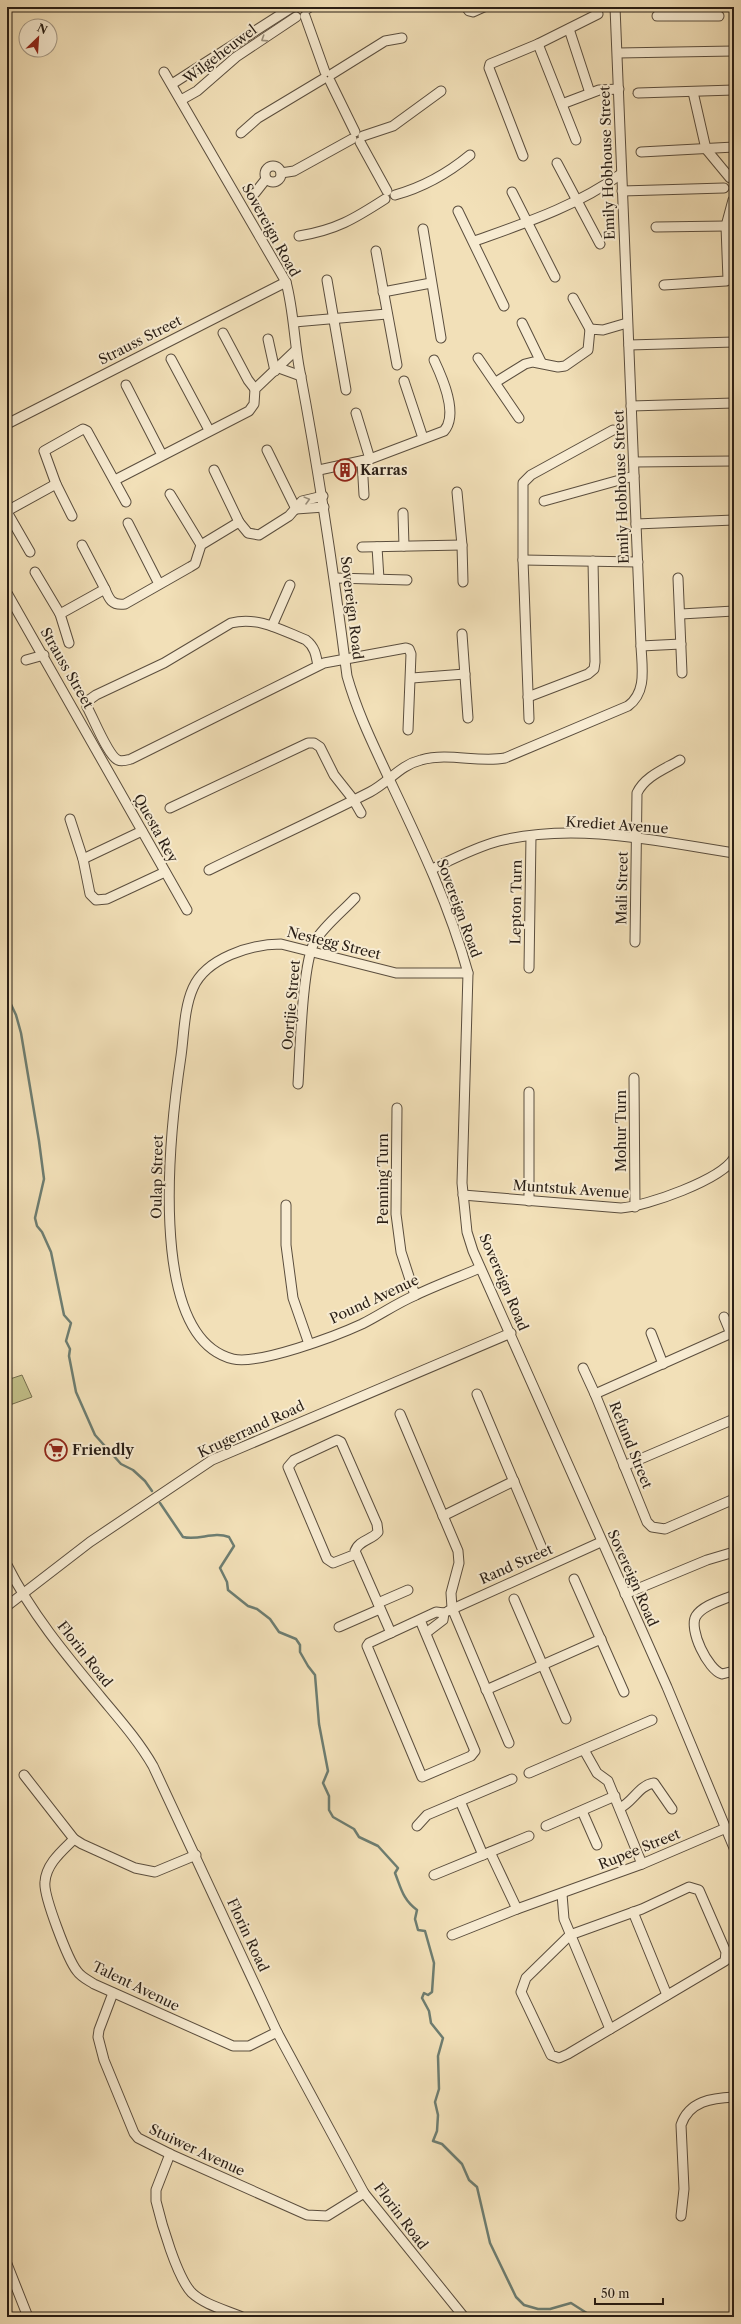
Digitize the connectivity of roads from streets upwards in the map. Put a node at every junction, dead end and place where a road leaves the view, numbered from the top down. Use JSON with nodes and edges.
{"nodes":[{"id":1,"x":466,"y":7,"type":"edge"},
{"id":2,"x":484,"y":7,"type":"edge"},
{"id":3,"x":615,"y":7,"type":"edge"},
{"id":4,"x":291,"y":8,"type":"edge"},
{"id":5,"x":305,"y":11,"type":"edge"},
{"id":6,"x":690,"y":12,"type":"edge"},
{"id":7,"x":598,"y":14,"type":"dead end"},
{"id":8,"x":658,"y":16,"type":"dead end"},
{"id":9,"x":719,"y":16,"type":"dead end"},
{"id":10,"x":569,"y":29,"type":"junction"},
{"id":11,"x":402,"y":38,"type":"dead end"},
{"id":12,"x":538,"y":44,"type":"junction"},
{"id":13,"x":734,"y":51,"type":"edge"},
{"id":14,"x":618,"y":53,"type":"junction"},
{"id":15,"x":164,"y":72,"type":"dead end"},
{"id":16,"x":327,"y":76,"type":"junction"},
{"id":17,"x":172,"y":84,"type":"junction"},
{"id":18,"x":618,"y":89,"type":"junction"},
{"id":19,"x":734,"y":90,"type":"edge"},
{"id":20,"x":441,"y":91,"type":"dead end"},
{"id":21,"x":693,"y":92,"type":"junction"},
{"id":22,"x":590,"y":93,"type":"junction"},
{"id":23,"x":638,"y":93,"type":"dead end"},
{"id":24,"x":181,"y":100,"type":"junction"},
{"id":25,"x":562,"y":104,"type":"junction"},
{"id":26,"x":241,"y":133,"type":"dead end"},
{"id":27,"x":358,"y":137,"type":"junction"},
{"id":28,"x":576,"y":140,"type":"dead end"},
{"id":29,"x":734,"y":147,"type":"edge"},
{"id":30,"x":706,"y":149,"type":"junction"},
{"id":31,"x":641,"y":152,"type":"dead end"},
{"id":32,"x":470,"y":155,"type":"dead end"},
{"id":33,"x":523,"y":156,"type":"dead end"},
{"id":34,"x":557,"y":163,"type":"dead end"},
{"id":35,"x":621,"y":174,"type":"junction"},
{"id":36,"x":732,"y":176,"type":"edge"},
{"id":37,"x":724,"y":188,"type":"junction"},
{"id":38,"x":622,"y":191,"type":"junction"},
{"id":39,"x":512,"y":192,"type":"dead end"},
{"id":40,"x":255,"y":193,"type":"dead end"},
{"id":41,"x":389,"y":195,"type":"junction"},
{"id":42,"x":577,"y":200,"type":"junction"},
{"id":43,"x":733,"y":200,"type":"edge"},
{"id":44,"x":458,"y":211,"type":"dead end"},
{"id":45,"x":529,"y":223,"type":"junction"},
{"id":46,"x":726,"y":226,"type":"junction"},
{"id":47,"x":656,"y":227,"type":"dead end"},
{"id":48,"x":423,"y":229,"type":"dead end"},
{"id":49,"x":299,"y":236,"type":"dead end"},
{"id":50,"x":475,"y":241,"type":"junction"},
{"id":51,"x":600,"y":244,"type":"dead end"},
{"id":52,"x":376,"y":251,"type":"dead end"},
{"id":53,"x":555,"y":277,"type":"dead end"},
{"id":54,"x":327,"y":280,"type":"dead end"},
{"id":55,"x":286,"y":282,"type":"junction"},
{"id":56,"x":431,"y":283,"type":"junction"},
{"id":57,"x":664,"y":285,"type":"dead end"},
{"id":58,"x":383,"y":292,"type":"junction"},
{"id":59,"x":573,"y":298,"type":"dead end"},
{"id":60,"x":504,"y":306,"type":"dead end"},
{"id":61,"x":387,"y":314,"type":"junction"},
{"id":62,"x":334,"y":318,"type":"junction"},
{"id":63,"x":294,"y":322,"type":"junction"},
{"id":64,"x":522,"y":323,"type":"dead end"},
{"id":65,"x":627,"y":323,"type":"junction"},
{"id":66,"x":590,"y":329,"type":"junction"},
{"id":67,"x":223,"y":333,"type":"dead end"},
{"id":68,"x":441,"y":338,"type":"dead end"},
{"id":69,"x":268,"y":339,"type":"dead end"},
{"id":70,"x":734,"y":342,"type":"edge"},
{"id":71,"x":629,"y":345,"type":"junction"},
{"id":72,"x":296,"y":350,"type":"junction"},
{"id":73,"x":478,"y":358,"type":"dead end"},
{"id":74,"x":171,"y":359,"type":"dead end"},
{"id":75,"x":434,"y":360,"type":"dead end"},
{"id":76,"x":541,"y":362,"type":"junction"},
{"id":77,"x":397,"y":365,"type":"dead end"},
{"id":78,"x":277,"y":369,"type":"junction"},
{"id":79,"x":301,"y":376,"type":"junction"},
{"id":80,"x":404,"y":381,"type":"dead end"},
{"id":81,"x":496,"y":382,"type":"junction"},
{"id":82,"x":126,"y":385,"type":"dead end"},
{"id":83,"x":255,"y":389,"type":"junction"},
{"id":84,"x":346,"y":390,"type":"dead end"},
{"id":85,"x":734,"y":403,"type":"edge"},
{"id":86,"x":631,"y":406,"type":"junction"},
{"id":87,"x":356,"y":413,"type":"dead end"},
{"id":88,"x":519,"y":418,"type":"dead end"},
{"id":89,"x":7,"y":424,"type":"edge"},
{"id":90,"x":209,"y":430,"type":"junction"},
{"id":91,"x":613,"y":430,"type":"dead end"},
{"id":92,"x":423,"y":438,"type":"junction"},
{"id":93,"x":267,"y":450,"type":"dead end"},
{"id":94,"x":162,"y":455,"type":"junction"},
{"id":95,"x":366,"y":460,"type":"junction"},
{"id":96,"x":734,"y":461,"type":"edge"},
{"id":97,"x":634,"y":462,"type":"junction"},
{"id":98,"x":214,"y":470,"type":"dead end"},
{"id":99,"x":319,"y":470,"type":"junction"},
{"id":100,"x":634,"y":476,"type":"junction"},
{"id":101,"x":115,"y":480,"type":"junction"},
{"id":102,"x":56,"y":484,"type":"junction"},
{"id":103,"x":457,"y":492,"type":"dead end"},
{"id":104,"x":170,"y":494,"type":"dead end"},
{"id":105,"x":364,"y":495,"type":"dead end"},
{"id":106,"x":323,"y":496,"type":"junction"},
{"id":107,"x":544,"y":501,"type":"dead end"},
{"id":108,"x":126,"y":502,"type":"dead end"},
{"id":109,"x":324,"y":507,"type":"junction"},
{"id":110,"x":296,"y":509,"type":"junction"},
{"id":111,"x":7,"y":512,"type":"edge"},
{"id":112,"x":403,"y":513,"type":"dead end"},
{"id":113,"x":72,"y":516,"type":"dead end"},
{"id":114,"x":734,"y":520,"type":"edge"},
{"id":115,"x":240,"y":522,"type":"junction"},
{"id":116,"x":128,"y":523,"type":"dead end"},
{"id":117,"x":636,"y":524,"type":"junction"},
{"id":118,"x":201,"y":545,"type":"junction"},
{"id":119,"x":462,"y":545,"type":"junction"},
{"id":120,"x":82,"y":546,"type":"dead end"},
{"id":121,"x":404,"y":546,"type":"junction"},
{"id":122,"x":362,"y":547,"type":"dead end"},
{"id":123,"x":377,"y":547,"type":"junction"},
{"id":124,"x":30,"y":552,"type":"dead end"},
{"id":125,"x":523,"y":560,"type":"junction"},
{"id":126,"x":593,"y":561,"type":"junction"},
{"id":127,"x":638,"y":562,"type":"junction"},
{"id":128,"x":35,"y":572,"type":"dead end"},
{"id":129,"x":335,"y":578,"type":"junction"},
{"id":130,"x":678,"y":578,"type":"dead end"},
{"id":131,"x":379,"y":579,"type":"junction"},
{"id":132,"x":407,"y":580,"type":"dead end"},
{"id":133,"x":463,"y":582,"type":"dead end"},
{"id":134,"x":159,"y":584,"type":"junction"},
{"id":135,"x":290,"y":585,"type":"dead end"},
{"id":136,"x":105,"y":589,"type":"junction"},
{"id":137,"x":7,"y":593,"type":"edge"},
{"id":138,"x":734,"y":611,"type":"edge"},
{"id":139,"x":60,"y":614,"type":"junction"},
{"id":140,"x":681,"y":614,"type":"junction"},
{"id":141,"x":272,"y":626,"type":"junction"},
{"id":142,"x":462,"y":634,"type":"dead end"},
{"id":143,"x":69,"y":643,"type":"dead end"},
{"id":144,"x":681,"y":644,"type":"junction"},
{"id":145,"x":641,"y":646,"type":"junction"},
{"id":146,"x":44,"y":655,"type":"junction"},
{"id":147,"x":345,"y":658,"type":"junction"},
{"id":148,"x":26,"y":660,"type":"dead end"},
{"id":149,"x":318,"y":666,"type":"junction"},
{"id":150,"x":682,"y":673,"type":"dead end"},
{"id":151,"x":465,"y":674,"type":"junction"},
{"id":152,"x":412,"y":678,"type":"junction"},
{"id":153,"x":528,"y":697,"type":"junction"},
{"id":154,"x":468,"y":718,"type":"dead end"},
{"id":155,"x":529,"y":719,"type":"dead end"},
{"id":156,"x":408,"y":730,"type":"dead end"},
{"id":157,"x":102,"y":759,"type":"joint"},
{"id":158,"x":680,"y":760,"type":"dead end"},
{"id":159,"x":389,"y":778,"type":"junction"},
{"id":160,"x":354,"y":799,"type":"junction"},
{"id":161,"x":170,"y":808,"type":"dead end"},
{"id":162,"x":361,"y":813,"type":"dead end"},
{"id":163,"x":70,"y":819,"type":"dead end"},
{"id":164,"x":142,"y":831,"type":"junction"},
{"id":165,"x":531,"y":836,"type":"junction"},
{"id":166,"x":637,"y":837,"type":"junction"},
{"id":167,"x":734,"y":854,"type":"edge"},
{"id":168,"x":82,"y":859,"type":"junction"},
{"id":169,"x":432,"y":869,"type":"junction"},
{"id":170,"x":209,"y":870,"type":"dead end"},
{"id":171,"x":165,"y":872,"type":"junction"},
{"id":172,"x":356,"y":898,"type":"dead end"},
{"id":173,"x":187,"y":910,"type":"dead end"},
{"id":174,"x":635,"y":942,"type":"dead end"},
{"id":175,"x":311,"y":951,"type":"junction"},
{"id":176,"x":529,"y":968,"type":"dead end"},
{"id":177,"x":468,"y":973,"type":"junction"},
{"id":178,"x":202,"y":976,"type":"joint"},
{"id":179,"x":634,"y":1078,"type":"dead end"},
{"id":180,"x":298,"y":1084,"type":"dead end"},
{"id":181,"x":529,"y":1092,"type":"dead end"},
{"id":182,"x":397,"y":1108,"type":"dead end"},
{"id":183,"x":734,"y":1158,"type":"edge"},
{"id":184,"x":463,"y":1195,"type":"junction"},
{"id":185,"x":528,"y":1201,"type":"junction"},
{"id":186,"x":286,"y":1205,"type":"dead end"},
{"id":187,"x":635,"y":1207,"type":"junction"},
{"id":188,"x":480,"y":1268,"type":"junction"},
{"id":189,"x":415,"y":1295,"type":"junction"},
{"id":190,"x":724,"y":1317,"type":"dead end"},
{"id":191,"x":511,"y":1333,"type":"junction"},
{"id":192,"x":651,"y":1333,"type":"dead end"},
{"id":193,"x":732,"y":1333,"type":"edge"},
{"id":194,"x":309,"y":1344,"type":"junction"},
{"id":195,"x":233,"y":1359,"type":"joint"},
{"id":196,"x":663,"y":1364,"type":"junction"},
{"id":197,"x":583,"y":1368,"type":"dead end"},
{"id":198,"x":477,"y":1394,"type":"dead end"},
{"id":199,"x":595,"y":1394,"type":"junction"},
{"id":200,"x":400,"y":1414,"type":"dead end"},
{"id":201,"x":734,"y":1419,"type":"edge"},
{"id":202,"x":624,"y":1466,"type":"junction"},
{"id":203,"x":514,"y":1482,"type":"junction"},
{"id":204,"x":731,"y":1503,"type":"edge"},
{"id":205,"x":443,"y":1516,"type":"junction"},
{"id":206,"x":601,"y":1542,"type":"junction"},
{"id":207,"x":734,"y":1545,"type":"edge"},
{"id":208,"x":544,"y":1552,"type":"dead end"},
{"id":209,"x":734,"y":1552,"type":"edge"},
{"id":210,"x":356,"y":1554,"type":"junction"},
{"id":211,"x":708,"y":1560,"type":"junction"},
{"id":212,"x":7,"y":1565,"type":"edge"},
{"id":213,"x":574,"y":1579,"type":"dead end"},
{"id":214,"x":408,"y":1590,"type":"dead end"},
{"id":215,"x":23,"y":1594,"type":"junction"},
{"id":216,"x":625,"y":1594,"type":"junction"},
{"id":217,"x":734,"y":1595,"type":"edge"},
{"id":218,"x":514,"y":1600,"type":"dead end"},
{"id":219,"x":7,"y":1606,"type":"edge"},
{"id":220,"x":379,"y":1606,"type":"junction"},
{"id":221,"x":452,"y":1608,"type":"junction"},
{"id":222,"x":444,"y":1614,"type":"junction"},
{"id":223,"x":420,"y":1620,"type":"junction"},
{"id":224,"x":339,"y":1627,"type":"dead end"},
{"id":225,"x":391,"y":1633,"type":"junction"},
{"id":226,"x":426,"y":1633,"type":"junction"},
{"id":227,"x":601,"y":1639,"type":"junction"},
{"id":228,"x":542,"y":1665,"type":"junction"},
{"id":229,"x":734,"y":1670,"type":"edge"},
{"id":230,"x":486,"y":1690,"type":"junction"},
{"id":231,"x":624,"y":1692,"type":"dead end"},
{"id":232,"x":566,"y":1719,"type":"dead end"},
{"id":233,"x":652,"y":1720,"type":"dead end"},
{"id":234,"x":509,"y":1743,"type":"dead end"},
{"id":235,"x":584,"y":1750,"type":"junction"},
{"id":236,"x":529,"y":1773,"type":"dead end"},
{"id":237,"x":24,"y":1775,"type":"dead end"},
{"id":238,"x":512,"y":1779,"type":"dead end"},
{"id":239,"x":615,"y":1796,"type":"junction"},
{"id":240,"x":460,"y":1801,"type":"junction"},
{"id":241,"x":620,"y":1808,"type":"junction"},
{"id":242,"x":672,"y":1809,"type":"dead end"},
{"id":243,"x":582,"y":1811,"type":"junction"},
{"id":244,"x":417,"y":1826,"type":"dead end"},
{"id":245,"x":546,"y":1826,"type":"dead end"},
{"id":246,"x":726,"y":1828,"type":"junction"},
{"id":247,"x":529,"y":1836,"type":"dead end"},
{"id":248,"x":74,"y":1840,"type":"junction"},
{"id":249,"x":596,"y":1845,"type":"dead end"},
{"id":250,"x":734,"y":1848,"type":"edge"},
{"id":251,"x":486,"y":1853,"type":"junction"},
{"id":252,"x":196,"y":1855,"type":"junction"},
{"id":253,"x":642,"y":1864,"type":"junction"},
{"id":254,"x":434,"y":1875,"type":"dead end"},
{"id":255,"x":562,"y":1894,"type":"junction"},
{"id":256,"x":517,"y":1909,"type":"junction"},
{"id":257,"x":633,"y":1912,"type":"junction"},
{"id":258,"x":570,"y":1935,"type":"junction"},
{"id":259,"x":452,"y":1936,"type":"dead end"},
{"id":260,"x":113,"y":1993,"type":"junction"},
{"id":261,"x":667,"y":1995,"type":"junction"},
{"id":262,"x":610,"y":2029,"type":"junction"},
{"id":263,"x":277,"y":2032,"type":"junction"},
{"id":264,"x":734,"y":2097,"type":"edge"},
{"id":265,"x":170,"y":2154,"type":"junction"},
{"id":266,"x":364,"y":2193,"type":"junction"},
{"id":267,"x":682,"y":2216,"type":"dead end"},
{"id":268,"x":7,"y":2264,"type":"edge"},
{"id":269,"x":226,"y":2314,"type":"edge"},
{"id":270,"x":28,"y":2317,"type":"edge"},
{"id":271,"x":242,"y":2317,"type":"edge"},
{"id":272,"x":464,"y":2317,"type":"edge"}],
"edges":[{"from":1,"to":2,"type":"street"},
{"from":3,"to":14,"type":"street","name":"Emily Hobhouse Street"},
{"from":4,"to":5,"type":"street"},
{"from":4,"to":17,"type":"street","name":"Wilgeheuwel"},
{"from":5,"to":16,"type":"street"},
{"from":5,"to":24,"type":"street","name":"Wilgeheuwel","one_way":true},
{"from":6,"to":8,"type":"street"},
{"from":6,"to":9,"type":"street"},
{"from":7,"to":10,"type":"street"},
{"from":10,"to":12,"type":"street"},
{"from":10,"to":22,"type":"street"},
{"from":11,"to":16,"type":"street"},
{"from":12,"to":25,"type":"street"},
{"from":12,"to":33,"type":"street"},
{"from":13,"to":14,"type":"street"},
{"from":14,"to":18,"type":"street","name":"Emily Hobhouse Street"},
{"from":15,"to":17,"type":"street","name":"Sovereign Road"},
{"from":16,"to":26,"type":"street"},
{"from":16,"to":27,"type":"street"},
{"from":17,"to":24,"type":"street","name":"Sovereign Road"},
{"from":18,"to":22,"type":"street"},
{"from":18,"to":35,"type":"street","name":"Emily Hobhouse Street"},
{"from":19,"to":21,"type":"street"},
{"from":20,"to":27,"type":"street"},
{"from":21,"to":23,"type":"street"},
{"from":21,"to":30,"type":"street"},
{"from":22,"to":25,"type":"street"},
{"from":24,"to":55,"type":"street","name":"Sovereign Road"},
{"from":25,"to":28,"type":"street"},
{"from":27,"to":40,"type":"street"},
{"from":27,"to":41,"type":"street"},
{"from":29,"to":30,"type":"street"},
{"from":30,"to":31,"type":"street"},
{"from":30,"to":36,"type":"street"},
{"from":32,"to":41,"type":"street"},
{"from":34,"to":42,"type":"street"},
{"from":35,"to":38,"type":"street","name":"Emily Hobhouse Street"},
{"from":35,"to":42,"type":"street"},
{"from":36,"to":37,"type":"street"},
{"from":37,"to":38,"type":"street"},
{"from":37,"to":43,"type":"street"},
{"from":38,"to":65,"type":"street","name":"Emily Hobhouse Street"},
{"from":39,"to":45,"type":"street"},
{"from":41,"to":49,"type":"street"},
{"from":42,"to":45,"type":"street"},
{"from":42,"to":51,"type":"street"},
{"from":43,"to":46,"type":"street"},
{"from":44,"to":50,"type":"street"},
{"from":45,"to":50,"type":"street"},
{"from":45,"to":53,"type":"street"},
{"from":46,"to":47,"type":"street"},
{"from":46,"to":57,"type":"street"},
{"from":48,"to":56,"type":"street"},
{"from":50,"to":60,"type":"street"},
{"from":52,"to":58,"type":"street"},
{"from":54,"to":62,"type":"street"},
{"from":55,"to":63,"type":"street","name":"Sovereign Road"},
{"from":55,"to":89,"type":"street","name":"Strauss Street"},
{"from":56,"to":58,"type":"street"},
{"from":56,"to":68,"type":"street"},
{"from":58,"to":61,"type":"street"},
{"from":59,"to":66,"type":"street"},
{"from":61,"to":62,"type":"street"},
{"from":61,"to":77,"type":"street"},
{"from":62,"to":63,"type":"street"},
{"from":62,"to":84,"type":"street"},
{"from":63,"to":72,"type":"street","name":"Sovereign Road"},
{"from":64,"to":76,"type":"street"},
{"from":65,"to":66,"type":"street"},
{"from":65,"to":71,"type":"street","name":"Emily Hobhouse Street"},
{"from":66,"to":76,"type":"street"},
{"from":67,"to":83,"type":"street"},
{"from":69,"to":78,"type":"street"},
{"from":70,"to":71,"type":"street"},
{"from":71,"to":86,"type":"street","name":"Emily Hobhouse Street"},
{"from":72,"to":78,"type":"street"},
{"from":72,"to":79,"type":"street","name":"Sovereign Road"},
{"from":73,"to":81,"type":"street"},
{"from":74,"to":90,"type":"street"},
{"from":75,"to":92,"type":"street"},
{"from":76,"to":81,"type":"street"},
{"from":78,"to":79,"type":"street"},
{"from":78,"to":83,"type":"street"},
{"from":79,"to":99,"type":"street","name":"Sovereign Road"},
{"from":80,"to":92,"type":"street"},
{"from":81,"to":88,"type":"street"},
{"from":82,"to":94,"type":"street"},
{"from":83,"to":90,"type":"street"},
{"from":85,"to":86,"type":"street"},
{"from":86,"to":97,"type":"street","name":"Emily Hobhouse Street"},
{"from":87,"to":95,"type":"street"},
{"from":90,"to":94,"type":"street"},
{"from":91,"to":125,"type":"street"},
{"from":92,"to":95,"type":"street"},
{"from":93,"to":110,"type":"street"},
{"from":94,"to":101,"type":"street"},
{"from":95,"to":99,"type":"street"},
{"from":95,"to":105,"type":"street"},
{"from":96,"to":97,"type":"street"},
{"from":97,"to":100,"type":"street","name":"Emily Hobhouse Street"},
{"from":98,"to":115,"type":"street"},
{"from":99,"to":106,"type":"street","name":"Sovereign Road"},
{"from":100,"to":107,"type":"street"},
{"from":100,"to":117,"type":"street","name":"Emily Hobhouse Street"},
{"from":101,"to":102,"type":"street"},
{"from":101,"to":108,"type":"street"},
{"from":102,"to":111,"type":"street"},
{"from":102,"to":113,"type":"street"},
{"from":103,"to":119,"type":"street"},
{"from":104,"to":118,"type":"street"},
{"from":106,"to":109,"type":"street","name":"Sovereign Road"},
{"from":110,"to":106,"type":"street","one_way":true},
{"from":109,"to":110,"type":"street"},
{"from":109,"to":129,"type":"street","name":"Sovereign Road"},
{"from":110,"to":115,"type":"street"},
{"from":111,"to":124,"type":"street"},
{"from":112,"to":121,"type":"street"},
{"from":114,"to":117,"type":"street"},
{"from":115,"to":118,"type":"street"},
{"from":116,"to":134,"type":"street"},
{"from":117,"to":127,"type":"street","name":"Emily Hobhouse Street"},
{"from":118,"to":134,"type":"street"},
{"from":119,"to":121,"type":"street"},
{"from":119,"to":133,"type":"street"},
{"from":120,"to":136,"type":"street"},
{"from":121,"to":123,"type":"street"},
{"from":122,"to":123,"type":"street"},
{"from":123,"to":131,"type":"street"},
{"from":125,"to":126,"type":"street"},
{"from":125,"to":153,"type":"street"},
{"from":126,"to":127,"type":"street"},
{"from":126,"to":153,"type":"street"},
{"from":127,"to":145,"type":"street","name":"Emily Hobhouse Street"},
{"from":128,"to":139,"type":"street"},
{"from":129,"to":131,"type":"street"},
{"from":129,"to":147,"type":"street","name":"Sovereign Road"},
{"from":130,"to":140,"type":"street"},
{"from":131,"to":132,"type":"street"},
{"from":134,"to":136,"type":"street"},
{"from":135,"to":141,"type":"street"},
{"from":136,"to":139,"type":"street"},
{"from":137,"to":146,"type":"street","name":"Strauss Street"},
{"from":138,"to":140,"type":"street"},
{"from":139,"to":143,"type":"street"},
{"from":140,"to":144,"type":"street"},
{"from":141,"to":149,"type":"street"},
{"from":141,"to":149,"type":"street"},
{"from":142,"to":151,"type":"street"},
{"from":144,"to":145,"type":"street"},
{"from":144,"to":150,"type":"street"},
{"from":145,"to":159,"type":"street","name":"Emily Hobhouse Street"},
{"from":146,"to":148,"type":"street"},
{"from":146,"to":157,"type":"street","name":"Strauss Street"},
{"from":147,"to":149,"type":"street"},
{"from":147,"to":152,"type":"street"},
{"from":147,"to":159,"type":"street","name":"Sovereign Road"},
{"from":151,"to":152,"type":"street"},
{"from":151,"to":154,"type":"street"},
{"from":152,"to":156,"type":"street"},
{"from":153,"to":155,"type":"street"},
{"from":157,"to":164,"type":"street","name":"Questa Rey"},
{"from":158,"to":166,"type":"street","name":"Mali Street"},
{"from":159,"to":160,"type":"street","name":"Emily Hobhouse Street"},
{"from":159,"to":169,"type":"street","name":"Sovereign Road"},
{"from":160,"to":161,"type":"street"},
{"from":160,"to":162,"type":"street"},
{"from":160,"to":170,"type":"street","name":"Emily Hobhouse Street"},
{"from":163,"to":168,"type":"street"},
{"from":164,"to":168,"type":"street"},
{"from":164,"to":171,"type":"street","name":"Questa Rey"},
{"from":165,"to":166,"type":"street","name":"Krediet Avenue"},
{"from":165,"to":169,"type":"street","name":"Krediet Avenue"},
{"from":165,"to":176,"type":"street","name":"Lepton Turn"},
{"from":166,"to":167,"type":"street","name":"Krediet Avenue"},
{"from":166,"to":174,"type":"street","name":"Mali Street"},
{"from":168,"to":171,"type":"street"},
{"from":169,"to":177,"type":"street","name":"Sovereign Road"},
{"from":171,"to":173,"type":"street","name":"Questa Rey"},
{"from":172,"to":175,"type":"street","name":"Oortjie Street"},
{"from":175,"to":177,"type":"street","name":"Nestegg Street"},
{"from":175,"to":178,"type":"street","name":"Nestegg Street"},
{"from":175,"to":180,"type":"street","name":"Oortjie Street"},
{"from":177,"to":184,"type":"street","name":"Sovereign Road"},
{"from":178,"to":195,"type":"street","name":"Oulap Street"},
{"from":179,"to":187,"type":"street","name":"Mohur Turn"},
{"from":181,"to":185,"type":"street"},
{"from":182,"to":189,"type":"street","name":"Penning Turn"},
{"from":183,"to":187,"type":"street","name":"Muntstuk Avenue"},
{"from":184,"to":185,"type":"street","name":"Muntstuk Avenue"},
{"from":184,"to":188,"type":"street","name":"Sovereign Road"},
{"from":185,"to":187,"type":"street","name":"Muntstuk Avenue"},
{"from":186,"to":194,"type":"street"},
{"from":188,"to":189,"type":"street","name":"Pound Avenue"},
{"from":188,"to":191,"type":"street","name":"Sovereign Road"},
{"from":189,"to":194,"type":"street","name":"Pound Avenue"},
{"from":190,"to":193,"type":"street"},
{"from":191,"to":206,"type":"street","name":"Sovereign Road"},
{"from":191,"to":215,"type":"street","name":"Krugerrand Road"},
{"from":192,"to":196,"type":"street"},
{"from":193,"to":196,"type":"street","name":"Refund Street"},
{"from":194,"to":195,"type":"street","name":"Pound Avenue"},
{"from":196,"to":199,"type":"street","name":"Refund Street"},
{"from":197,"to":199,"type":"street"},
{"from":198,"to":203,"type":"street"},
{"from":199,"to":202,"type":"street","name":"Refund Street"},
{"from":200,"to":205,"type":"street"},
{"from":201,"to":202,"type":"street"},
{"from":202,"to":204,"type":"street","name":"Refund Street"},
{"from":203,"to":205,"type":"street"},
{"from":203,"to":208,"type":"street"},
{"from":205,"to":221,"type":"street"},
{"from":206,"to":216,"type":"street","name":"Sovereign Road"},
{"from":206,"to":221,"type":"street","name":"Rand Street"},
{"from":207,"to":211,"type":"street"},
{"from":209,"to":211,"type":"street"},
{"from":210,"to":210,"type":"street"},
{"from":210,"to":220,"type":"street"},
{"from":211,"to":216,"type":"street"},
{"from":212,"to":215,"type":"street","name":"Florin Road"},
{"from":213,"to":227,"type":"street"},
{"from":214,"to":220,"type":"street"},
{"from":215,"to":219,"type":"street","name":"Krugerrand Road"},
{"from":215,"to":252,"type":"street","name":"Florin Road"},
{"from":216,"to":246,"type":"street","name":"Sovereign Road"},
{"from":217,"to":229,"type":"street"},
{"from":218,"to":228,"type":"street"},
{"from":220,"to":224,"type":"street"},
{"from":220,"to":225,"type":"street"},
{"from":221,"to":222,"type":"street","name":"Rand Street"},
{"from":221,"to":230,"type":"street"},
{"from":222,"to":223,"type":"street"},
{"from":222,"to":226,"type":"street"},
{"from":223,"to":225,"type":"street"},
{"from":223,"to":226,"type":"street"},
{"from":225,"to":226,"type":"street"},
{"from":227,"to":228,"type":"street"},
{"from":227,"to":231,"type":"street"},
{"from":228,"to":230,"type":"street"},
{"from":228,"to":232,"type":"street"},
{"from":230,"to":234,"type":"street"},
{"from":233,"to":235,"type":"street"},
{"from":235,"to":236,"type":"street"},
{"from":235,"to":239,"type":"street"},
{"from":237,"to":248,"type":"street"},
{"from":238,"to":240,"type":"street"},
{"from":239,"to":241,"type":"street"},
{"from":239,"to":243,"type":"street"},
{"from":240,"to":244,"type":"street"},
{"from":240,"to":251,"type":"street"},
{"from":241,"to":242,"type":"street"},
{"from":241,"to":253,"type":"street"},
{"from":243,"to":245,"type":"street"},
{"from":243,"to":249,"type":"street"},
{"from":246,"to":250,"type":"street","name":"Sovereign Road"},
{"from":246,"to":253,"type":"street","name":"Rupee Street"},
{"from":247,"to":251,"type":"street"},
{"from":248,"to":252,"type":"street"},
{"from":248,"to":260,"type":"street","name":"Talent Avenue"},
{"from":251,"to":254,"type":"street"},
{"from":251,"to":256,"type":"street"},
{"from":252,"to":263,"type":"street","name":"Florin Road"},
{"from":253,"to":255,"type":"street","name":"Rupee Street"},
{"from":255,"to":256,"type":"street","name":"Rupee Street"},
{"from":255,"to":258,"type":"street"},
{"from":256,"to":259,"type":"street","name":"Rupee Street"},
{"from":257,"to":258,"type":"street"},
{"from":257,"to":261,"type":"street"},
{"from":257,"to":261,"type":"street"},
{"from":258,"to":262,"type":"street"},
{"from":258,"to":262,"type":"street"},
{"from":260,"to":263,"type":"street","name":"Talent Avenue"},
{"from":260,"to":265,"type":"street","name":"Stuiwer Avenue"},
{"from":261,"to":262,"type":"street"},
{"from":263,"to":266,"type":"street","name":"Florin Road"},
{"from":264,"to":267,"type":"street"},
{"from":265,"to":266,"type":"street","name":"Stuiwer Avenue"},
{"from":265,"to":269,"type":"street"},
{"from":266,"to":272,"type":"street","name":"Florin Road"},
{"from":268,"to":270,"type":"street"},
{"from":269,"to":271,"type":"street"}]}
